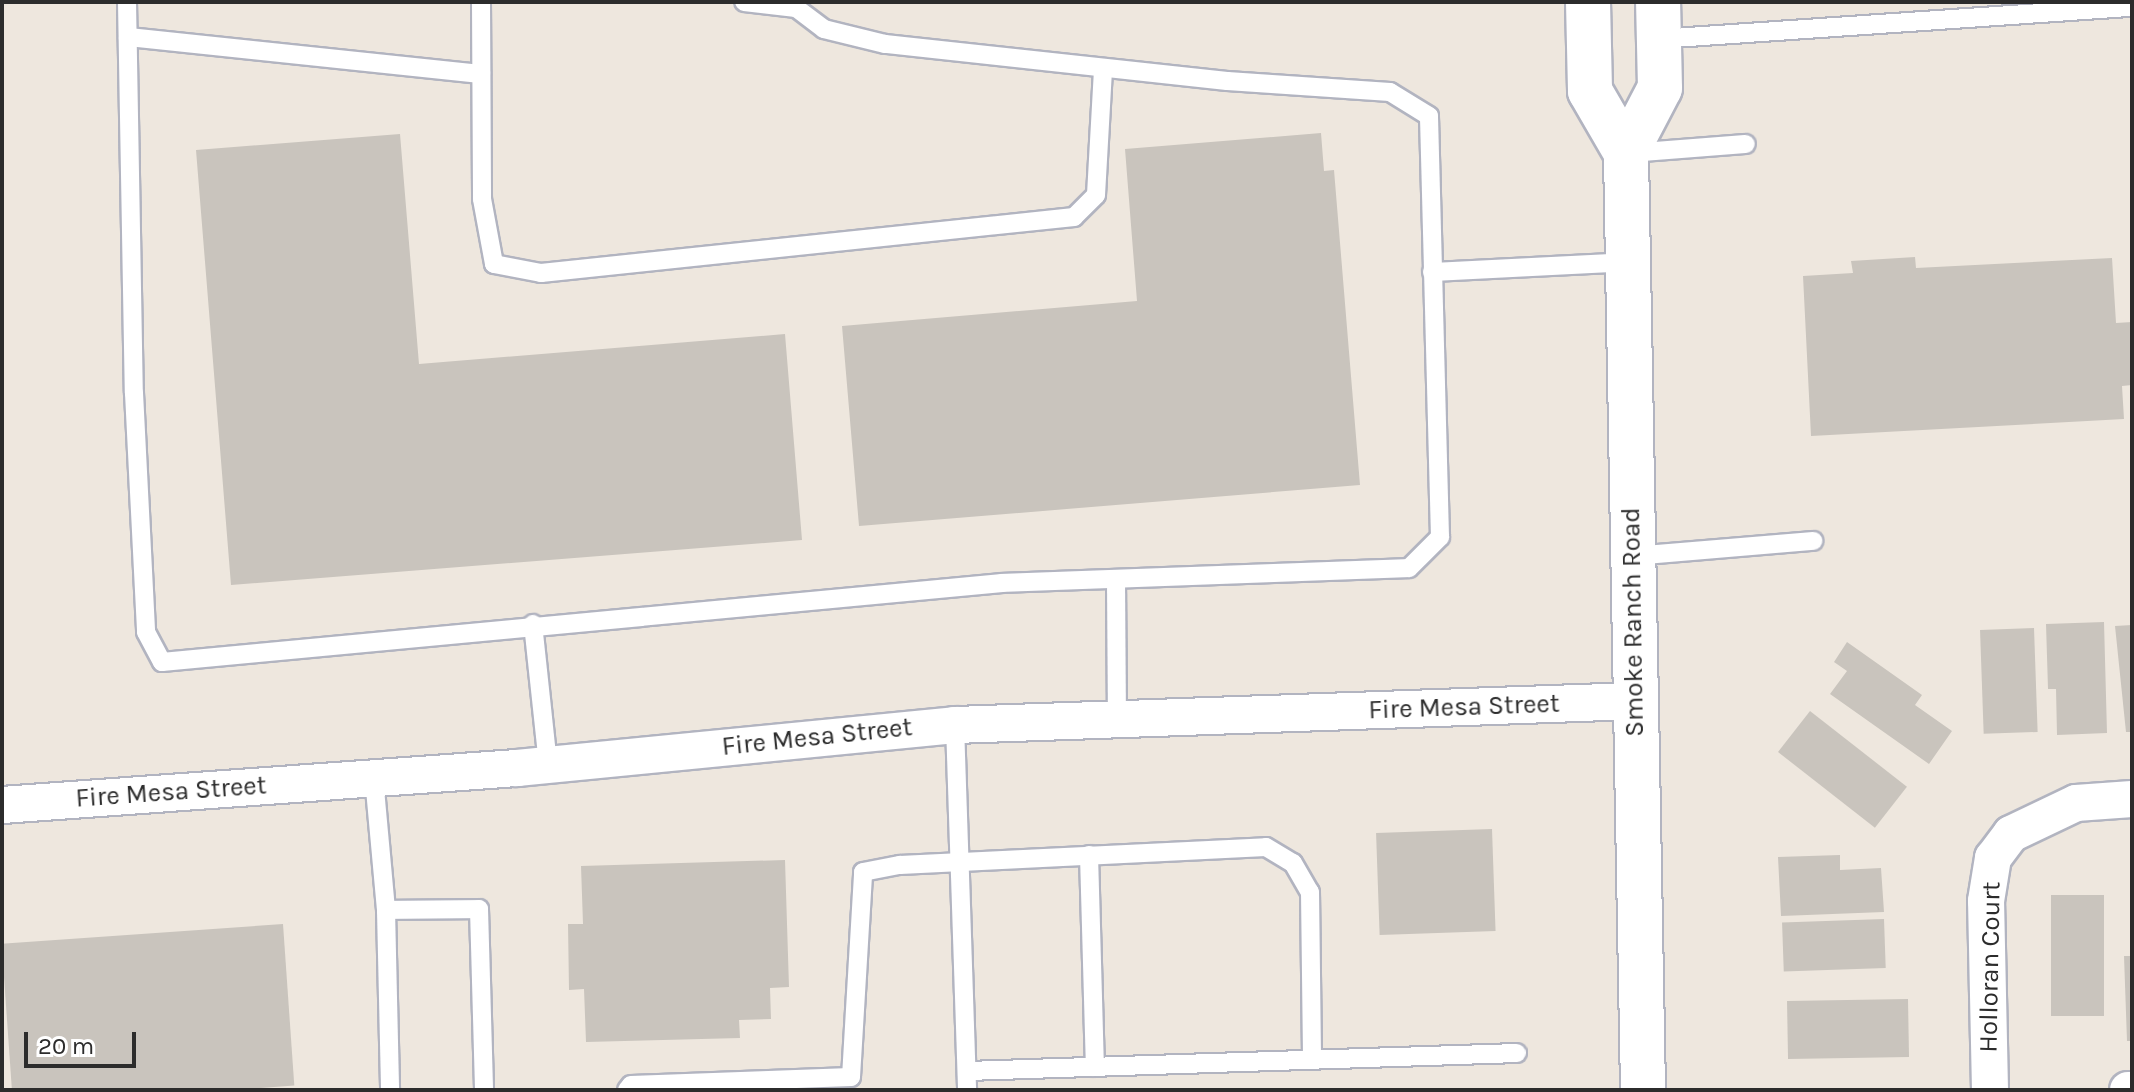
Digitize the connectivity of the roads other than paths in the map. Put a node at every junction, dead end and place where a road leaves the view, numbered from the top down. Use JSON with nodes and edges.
{"nodes":[{"id":1,"x":127,"y":2,"type":"edge"},
{"id":2,"x":481,"y":2,"type":"edge"},
{"id":3,"x":744,"y":2,"type":"edge"},
{"id":4,"x":1588,"y":2,"type":"edge"},
{"id":5,"x":2132,"y":7,"type":"edge"},
{"id":6,"x":1658,"y":20,"type":"edge"},
{"id":7,"x":128,"y":37,"type":"junction"},
{"id":8,"x":1103,"y":68,"type":"junction"},
{"id":9,"x":481,"y":74,"type":"junction"},
{"id":10,"x":1746,"y":144,"type":"dead end"},
{"id":11,"x":1626,"y":153,"type":"junction"},
{"id":12,"x":1627,"y":262,"type":"junction"},
{"id":13,"x":1432,"y":272,"type":"junction"},
{"id":14,"x":1813,"y":541,"type":"dead end"},
{"id":15,"x":1632,"y":556,"type":"junction"},
{"id":16,"x":1116,"y":579,"type":"junction"},
{"id":17,"x":533,"y":624,"type":"junction"},
{"id":18,"x":1634,"y":701,"type":"junction"},
{"id":19,"x":1117,"y":719,"type":"junction"},
{"id":20,"x":955,"y":725,"type":"junction"},
{"id":21,"x":548,"y":765,"type":"junction"},
{"id":22,"x":374,"y":778,"type":"junction"},
{"id":23,"x":2132,"y":799,"type":"edge"},
{"id":24,"x":2,"y":805,"type":"edge"},
{"id":25,"x":1089,"y":855,"type":"junction"},
{"id":26,"x":958,"y":863,"type":"junction"},
{"id":27,"x":386,"y":910,"type":"junction"},
{"id":28,"x":1517,"y":1053,"type":"dead end"},
{"id":29,"x":1312,"y":1060,"type":"junction"},
{"id":30,"x":1095,"y":1067,"type":"junction"},
{"id":31,"x":967,"y":1071,"type":"junction"},
{"id":32,"x":851,"y":1083,"type":"edge"},
{"id":33,"x":390,"y":1090,"type":"edge"},
{"id":34,"x":484,"y":1090,"type":"edge"},
{"id":35,"x":627,"y":1090,"type":"edge"},
{"id":36,"x":967,"y":1090,"type":"edge"},
{"id":37,"x":1643,"y":1090,"type":"edge"},
{"id":38,"x":1990,"y":1090,"type":"edge"}],
"edges":[{"from":1,"to":7,"type":"lane"},
{"from":2,"to":9,"type":"lane"},
{"from":3,"to":8,"type":"lane"},
{"from":4,"to":11,"type":"main road","name":"Smoke Ranch Road"},
{"from":5,"to":6,"type":"lane"},
{"from":6,"to":11,"type":"main road","name":"Smoke Ranch Road"},
{"from":7,"to":9,"type":"lane"},
{"from":7,"to":17,"type":"lane"},
{"from":8,"to":9,"type":"lane"},
{"from":8,"to":13,"type":"lane"},
{"from":10,"to":11,"type":"lane"},
{"from":11,"to":12,"type":"main road","name":"Smoke Ranch Road"},
{"from":12,"to":13,"type":"lane"},
{"from":12,"to":15,"type":"main road","name":"Smoke Ranch Road"},
{"from":13,"to":16,"type":"lane"},
{"from":14,"to":15,"type":"lane"},
{"from":15,"to":18,"type":"main road","name":"Smoke Ranch Road"},
{"from":16,"to":17,"type":"lane"},
{"from":16,"to":19,"type":"lane"},
{"from":17,"to":21,"type":"lane"},
{"from":18,"to":19,"type":"street","name":"Fire Mesa Street"},
{"from":18,"to":37,"type":"main road","name":"Smoke Ranch Road"},
{"from":19,"to":20,"type":"street","name":"Fire Mesa Street"},
{"from":20,"to":21,"type":"street","name":"Fire Mesa Street"},
{"from":20,"to":26,"type":"lane"},
{"from":21,"to":22,"type":"street","name":"Fire Mesa Street"},
{"from":22,"to":24,"type":"street","name":"Fire Mesa Street"},
{"from":22,"to":27,"type":"lane"},
{"from":23,"to":38,"type":"street","name":"Holloran Court"},
{"from":25,"to":26,"type":"lane"},
{"from":25,"to":29,"type":"lane"},
{"from":25,"to":30,"type":"lane"},
{"from":26,"to":31,"type":"lane"},
{"from":26,"to":32,"type":"lane"},
{"from":27,"to":33,"type":"lane"},
{"from":27,"to":34,"type":"lane"},
{"from":28,"to":29,"type":"lane"},
{"from":29,"to":30,"type":"lane"},
{"from":30,"to":31,"type":"lane"},
{"from":31,"to":36,"type":"lane"},
{"from":32,"to":35,"type":"lane"}]}
